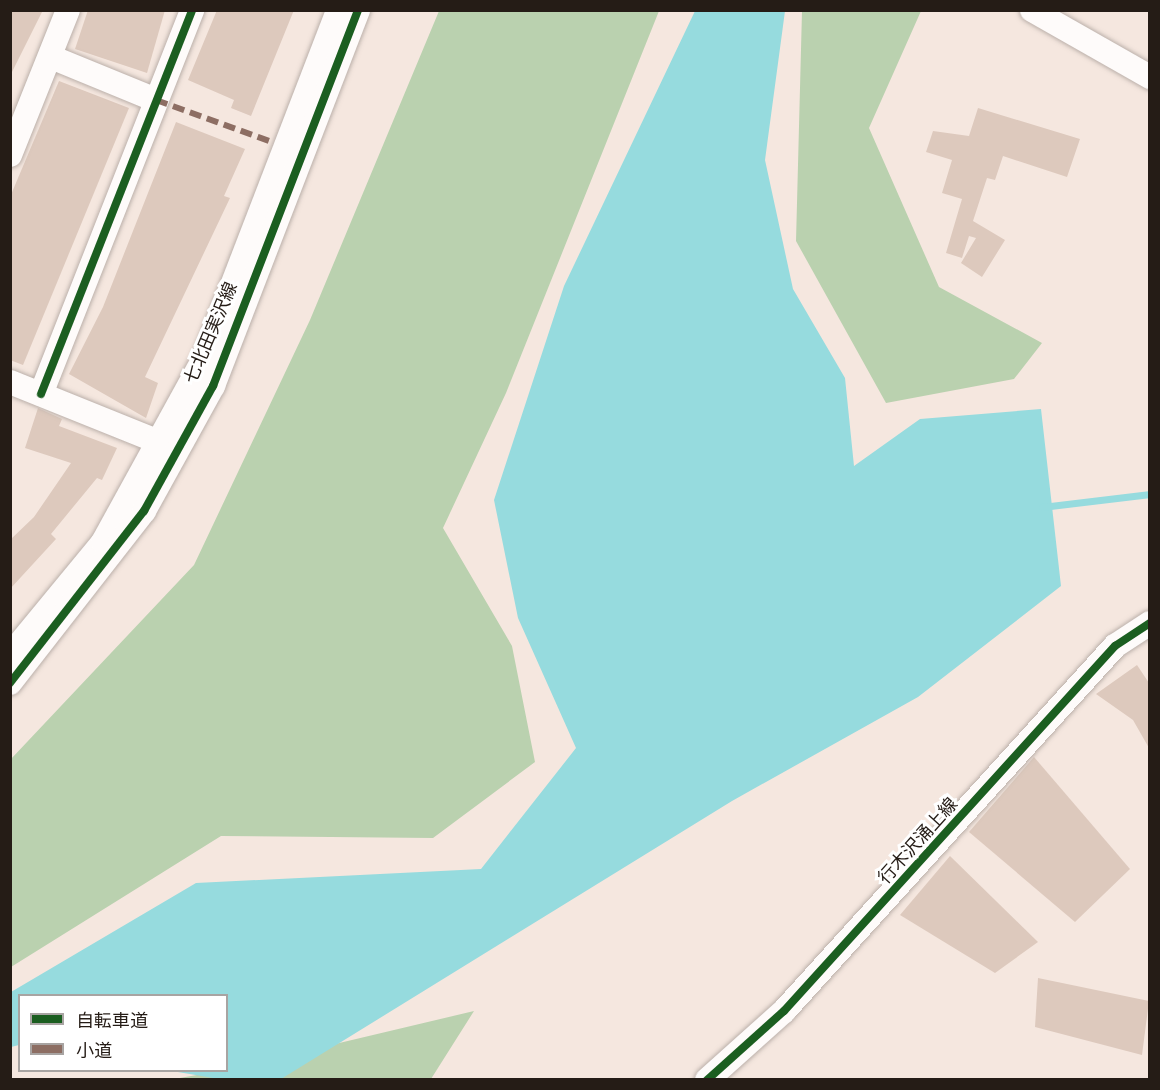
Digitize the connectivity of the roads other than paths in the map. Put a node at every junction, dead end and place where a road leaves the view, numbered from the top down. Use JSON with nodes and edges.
{"nodes":[{"id":1,"x":68,"y":10,"type":"edge"},
{"id":2,"x":192,"y":10,"type":"edge"},
{"id":3,"x":338,"y":10,"type":"edge"},
{"id":4,"x":358,"y":10,"type":"edge"},
{"id":5,"x":1032,"y":10,"type":"edge"},
{"id":6,"x":51,"y":57,"type":"junction"},
{"id":7,"x":1149,"y":77,"type":"edge"},
{"id":8,"x":156,"y":100,"type":"junction"},
{"id":9,"x":10,"y":155,"type":"edge"},
{"id":10,"x":10,"y":382,"type":"edge"},
{"id":11,"x":41,"y":394,"type":"junction"},
{"id":12,"x":169,"y":446,"type":"junction"},
{"id":13,"x":1149,"y":623,"type":"edge"},
{"id":14,"x":10,"y":655,"type":"edge"},
{"id":15,"x":10,"y":683,"type":"edge"},
{"id":16,"x":707,"y":1080,"type":"edge"}],
"edges":[{"from":1,"to":6,"type":"street"},
{"from":2,"to":8,"type":"street"},
{"from":3,"to":12,"type":"street","name":"七北田実沢線"},
{"from":4,"to":12,"type":"street"},
{"from":5,"to":7,"type":"street"},
{"from":6,"to":8,"type":"street"},
{"from":6,"to":9,"type":"street"},
{"from":8,"to":11,"type":"street"},
{"from":10,"to":11,"type":"street"},
{"from":11,"to":12,"type":"street"},
{"from":12,"to":14,"type":"street","name":"七北田実沢線"},
{"from":12,"to":15,"type":"street"},
{"from":13,"to":16,"type":"street","name":"行木沢涌上線"}]}
